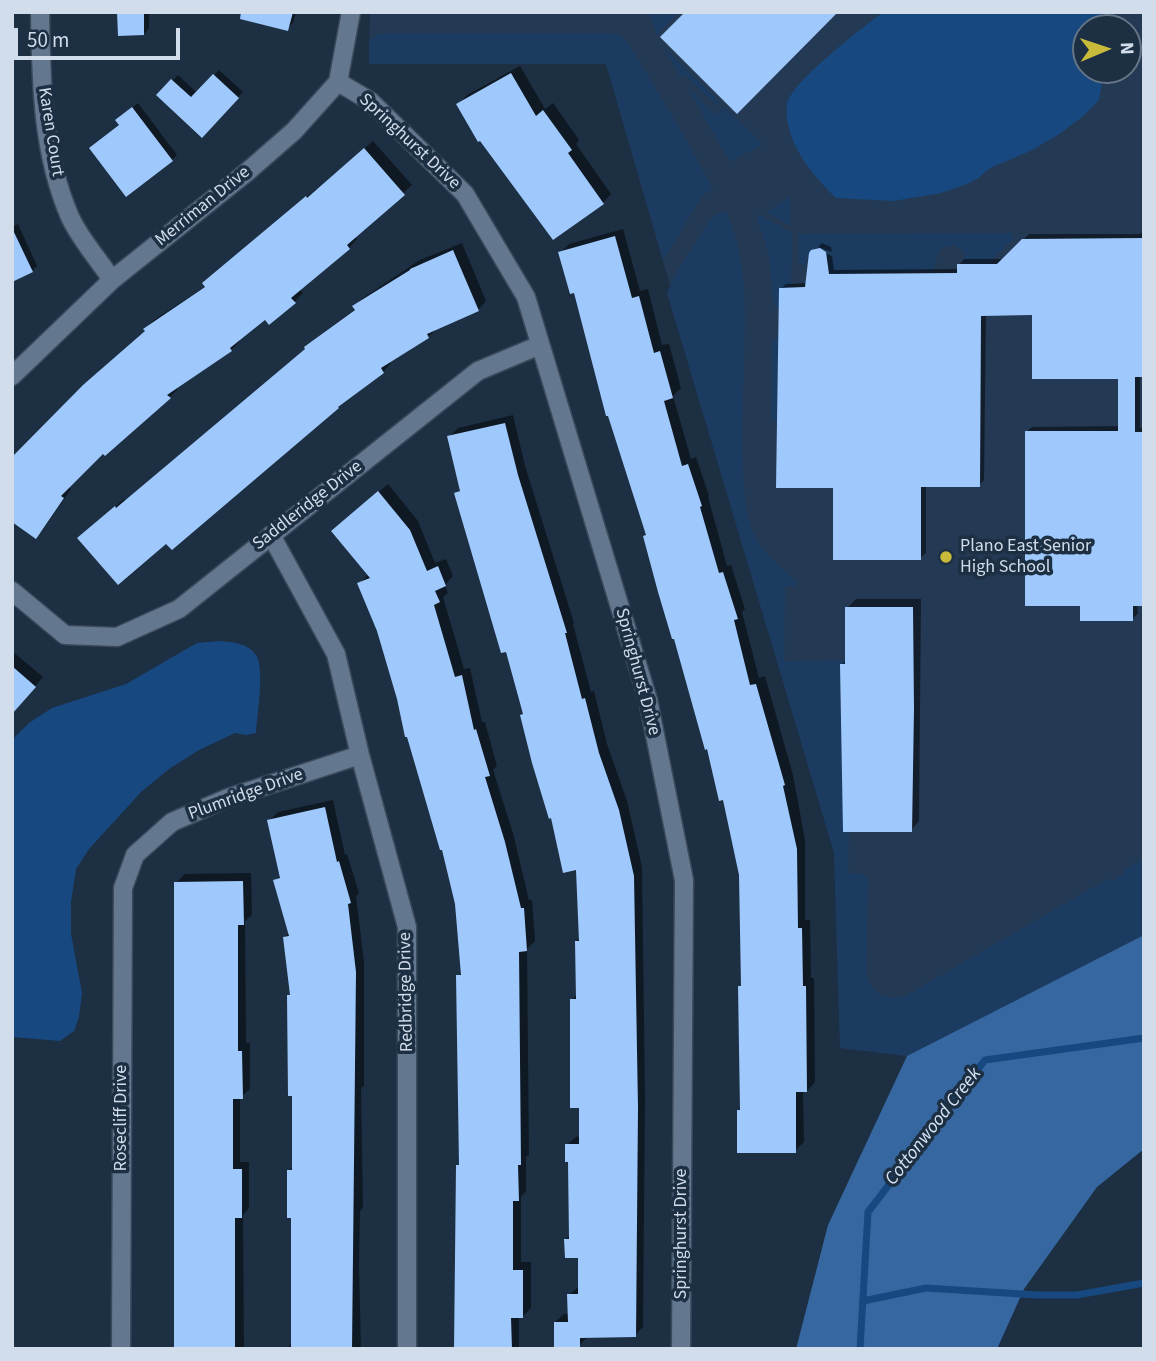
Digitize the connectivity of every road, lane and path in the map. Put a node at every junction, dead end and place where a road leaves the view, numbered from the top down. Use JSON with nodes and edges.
{"nodes":[{"id":1,"x":40,"y":12,"type":"edge"},
{"id":2,"x":351,"y":12,"type":"edge"},
{"id":3,"x":338,"y":82,"type":"junction"},
{"id":4,"x":112,"y":279,"type":"junction"},
{"id":5,"x":540,"y":345,"type":"junction"},
{"id":6,"x":12,"y":376,"type":"edge"},
{"id":7,"x":271,"y":535,"type":"junction"},
{"id":8,"x":12,"y":592,"type":"edge"},
{"id":9,"x":360,"y":755,"type":"junction"},
{"id":10,"x":123,"y":888,"type":"joint"},
{"id":11,"x":121,"y":1349,"type":"edge"},
{"id":12,"x":407,"y":1349,"type":"edge"},
{"id":13,"x":681,"y":1349,"type":"edge"}],
"edges":[{"from":1,"to":4,"type":"street","name":"Karen Court"},
{"from":2,"to":3,"type":"street"},
{"from":3,"to":4,"type":"street","name":"Merriman Drive"},
{"from":3,"to":5,"type":"street","name":"Springhurst Drive"},
{"from":4,"to":6,"type":"street","name":"Merriman Drive"},
{"from":5,"to":7,"type":"street","name":"Saddleridge Drive"},
{"from":5,"to":13,"type":"street","name":"Springhurst Drive"},
{"from":7,"to":8,"type":"street","name":"Saddleridge Drive"},
{"from":7,"to":9,"type":"street","name":"Redbridge Drive"},
{"from":9,"to":10,"type":"street","name":"Plumridge Drive"},
{"from":9,"to":12,"type":"street","name":"Redbridge Drive"},
{"from":10,"to":11,"type":"street","name":"Rosecliff Drive"}]}
